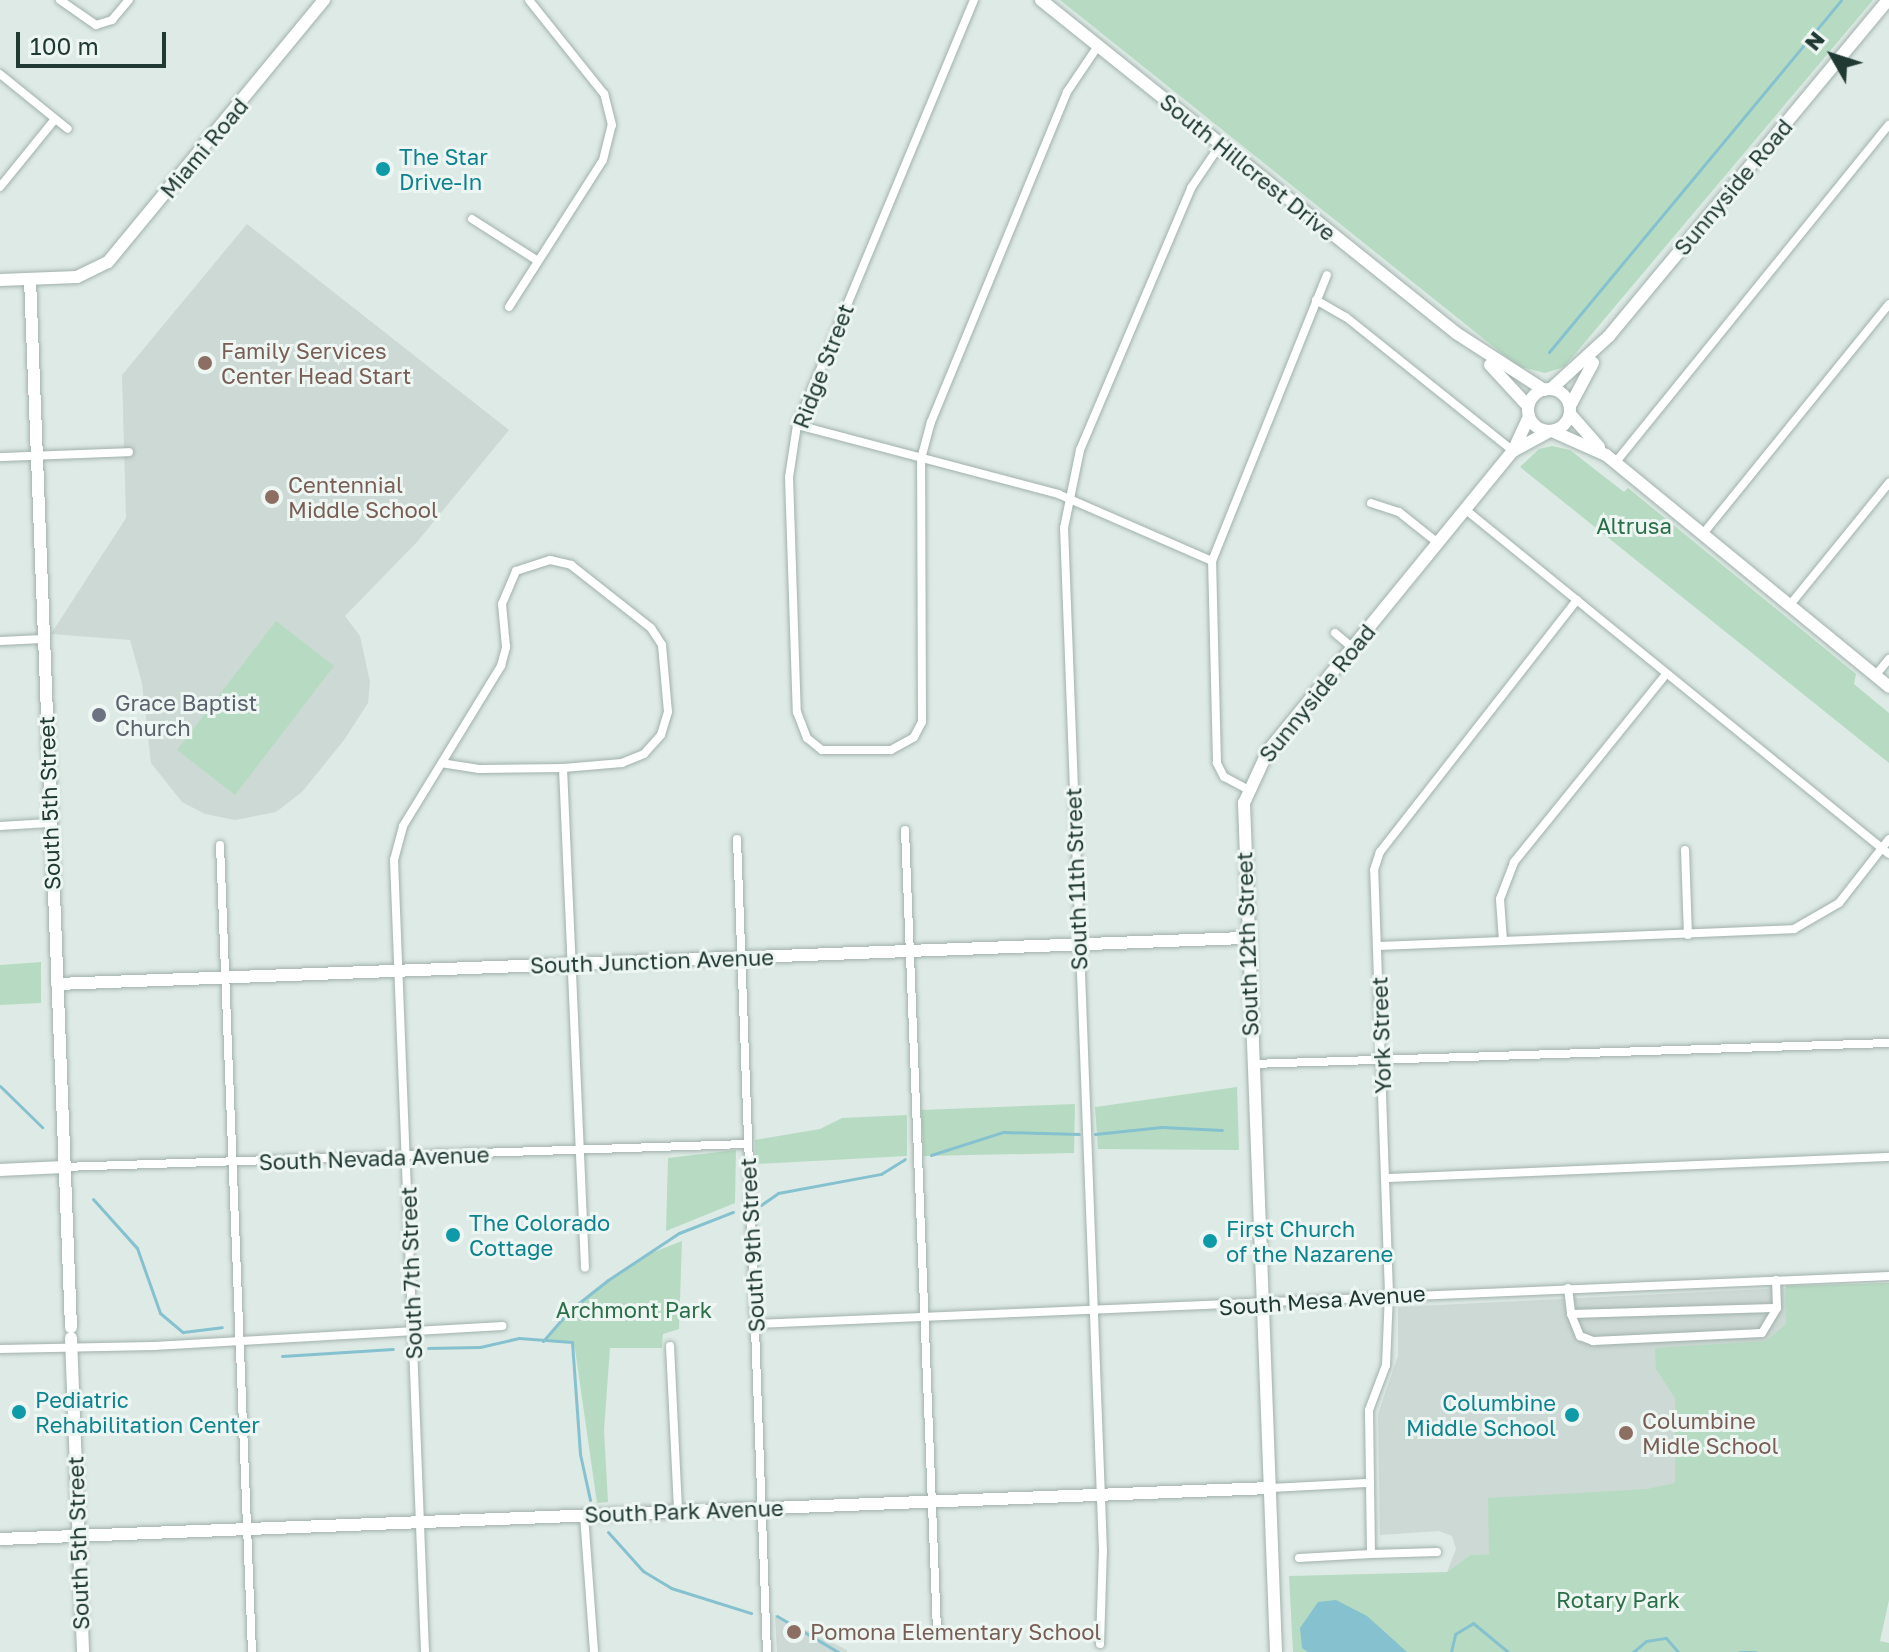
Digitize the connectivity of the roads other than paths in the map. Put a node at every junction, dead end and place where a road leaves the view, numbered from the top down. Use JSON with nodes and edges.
{"nodes":[{"id":1,"x":60,"y":0,"type":"edge"},
{"id":2,"x":129,"y":0,"type":"edge"},
{"id":3,"x":324,"y":0,"type":"edge"},
{"id":4,"x":529,"y":0,"type":"edge"},
{"id":5,"x":974,"y":0,"type":"edge"},
{"id":6,"x":1041,"y":0,"type":"edge"},
{"id":7,"x":1888,"y":0,"type":"edge"},
{"id":8,"x":1098,"y":46,"type":"junction"},
{"id":9,"x":0,"y":74,"type":"edge"},
{"id":10,"x":55,"y":119,"type":"junction"},
{"id":11,"x":1889,"y":125,"type":"edge"},
{"id":12,"x":68,"y":129,"type":"dead end"},
{"id":13,"x":1220,"y":145,"type":"junction"},
{"id":14,"x":0,"y":187,"type":"edge"},
{"id":15,"x":472,"y":219,"type":"dead end"},
{"id":16,"x":538,"y":261,"type":"junction"},
{"id":17,"x":1327,"y":275,"type":"dead end"},
{"id":18,"x":30,"y":279,"type":"junction"},
{"id":19,"x":0,"y":280,"type":"edge"},
{"id":20,"x":1316,"y":300,"type":"junction"},
{"id":21,"x":1889,"y":304,"type":"edge"},
{"id":22,"x":509,"y":307,"type":"dead end"},
{"id":23,"x":1456,"y":333,"type":"junction"},
{"id":24,"x":1609,"y":336,"type":"junction"},
{"id":25,"x":1548,"y":390,"type":"junction"},
{"id":26,"x":1570,"y":410,"type":"junction"},
{"id":27,"x":1529,"y":411,"type":"junction"},
{"id":28,"x":797,"y":425,"type":"junction"},
{"id":29,"x":1551,"y":431,"type":"junction"},
{"id":30,"x":1513,"y":451,"type":"junction"},
{"id":31,"x":129,"y":452,"type":"dead end"},
{"id":32,"x":37,"y":454,"type":"junction"},
{"id":33,"x":0,"y":457,"type":"edge"},
{"id":34,"x":921,"y":459,"type":"junction"},
{"id":35,"x":1610,"y":459,"type":"junction"},
{"id":36,"x":1889,"y":483,"type":"edge"},
{"id":37,"x":1068,"y":499,"type":"junction"},
{"id":38,"x":1371,"y":503,"type":"dead end"},
{"id":39,"x":1466,"y":510,"type":"junction"},
{"id":40,"x":1702,"y":535,"type":"junction"},
{"id":41,"x":1438,"y":543,"type":"junction"},
{"id":42,"x":1212,"y":561,"type":"junction"},
{"id":43,"x":1577,"y":600,"type":"junction"},
{"id":44,"x":1789,"y":606,"type":"junction"},
{"id":45,"x":1335,"y":633,"type":"dead end"},
{"id":46,"x":43,"y":639,"type":"junction"},
{"id":47,"x":0,"y":641,"type":"edge"},
{"id":48,"x":1353,"y":648,"type":"junction"},
{"id":49,"x":1889,"y":659,"type":"edge"},
{"id":50,"x":1666,"y":674,"type":"junction"},
{"id":51,"x":1875,"y":676,"type":"junction"},
{"id":52,"x":1889,"y":687,"type":"edge"},
{"id":53,"x":442,"y":763,"type":"junction"},
{"id":54,"x":563,"y":768,"type":"junction"},
{"id":55,"x":1247,"y":789,"type":"junction"},
{"id":56,"x":49,"y":823,"type":"junction"},
{"id":57,"x":0,"y":826,"type":"edge"},
{"id":58,"x":905,"y":830,"type":"dead end"},
{"id":59,"x":737,"y":839,"type":"dead end"},
{"id":60,"x":1889,"y":839,"type":"edge"},
{"id":61,"x":220,"y":845,"type":"dead end"},
{"id":62,"x":1685,"y":850,"type":"dead end"},
{"id":63,"x":1885,"y":851,"type":"edge"},
{"id":64,"x":1688,"y":935,"type":"junction"},
{"id":65,"x":1246,"y":938,"type":"junction"},
{"id":66,"x":1503,"y":941,"type":"junction"},
{"id":67,"x":1078,"y":943,"type":"junction"},
{"id":68,"x":1377,"y":946,"type":"junction"},
{"id":69,"x":909,"y":951,"type":"junction"},
{"id":70,"x":738,"y":957,"type":"junction"},
{"id":71,"x":569,"y":964,"type":"junction"},
{"id":72,"x":399,"y":970,"type":"junction"},
{"id":73,"x":225,"y":978,"type":"junction"},
{"id":74,"x":57,"y":984,"type":"junction"},
{"id":75,"x":1889,"y":1043,"type":"edge"},
{"id":76,"x":1382,"y":1061,"type":"junction"},
{"id":77,"x":1252,"y":1064,"type":"junction"},
{"id":78,"x":747,"y":1144,"type":"junction"},
{"id":79,"x":577,"y":1149,"type":"junction"},
{"id":80,"x":407,"y":1156,"type":"junction"},
{"id":81,"x":1889,"y":1157,"type":"edge"},
{"id":82,"x":233,"y":1164,"type":"junction"},
{"id":83,"x":63,"y":1167,"type":"junction"},
{"id":84,"x":0,"y":1170,"type":"edge"},
{"id":85,"x":1387,"y":1178,"type":"junction"},
{"id":86,"x":585,"y":1268,"type":"dead end"},
{"id":87,"x":1889,"y":1276,"type":"edge"},
{"id":88,"x":1776,"y":1280,"type":"junction"},
{"id":89,"x":1568,"y":1288,"type":"junction"},
{"id":90,"x":1389,"y":1294,"type":"junction"},
{"id":91,"x":1261,"y":1303,"type":"junction"},
{"id":92,"x":1777,"y":1308,"type":"junction"},
{"id":93,"x":1094,"y":1311,"type":"junction"},
{"id":94,"x":1571,"y":1314,"type":"junction"},
{"id":95,"x":924,"y":1315,"type":"junction"},
{"id":96,"x":756,"y":1324,"type":"junction"},
{"id":97,"x":502,"y":1326,"type":"dead end"},
{"id":98,"x":413,"y":1330,"type":"junction"},
{"id":99,"x":71,"y":1338,"type":"junction"},
{"id":100,"x":240,"y":1341,"type":"junction"},
{"id":101,"x":670,"y":1346,"type":"dead end"},
{"id":102,"x":0,"y":1349,"type":"edge"},
{"id":103,"x":1367,"y":1483,"type":"junction"},
{"id":104,"x":1270,"y":1488,"type":"junction"},
{"id":105,"x":1099,"y":1495,"type":"junction"},
{"id":106,"x":932,"y":1501,"type":"junction"},
{"id":107,"x":761,"y":1508,"type":"junction"},
{"id":108,"x":678,"y":1512,"type":"junction"},
{"id":109,"x":584,"y":1515,"type":"junction"},
{"id":110,"x":419,"y":1522,"type":"junction"},
{"id":111,"x":247,"y":1529,"type":"junction"},
{"id":112,"x":78,"y":1535,"type":"junction"},
{"id":113,"x":0,"y":1539,"type":"edge"},
{"id":114,"x":1437,"y":1552,"type":"dead end"},
{"id":115,"x":1371,"y":1554,"type":"junction"},
{"id":116,"x":1299,"y":1558,"type":"dead end"},
{"id":117,"x":937,"y":1630,"type":"dead end"},
{"id":118,"x":1100,"y":1644,"type":"dead end"},
{"id":119,"x":83,"y":1652,"type":"edge"},
{"id":120,"x":252,"y":1652,"type":"edge"},
{"id":121,"x":425,"y":1652,"type":"edge"},
{"id":122,"x":594,"y":1652,"type":"edge"},
{"id":123,"x":767,"y":1652,"type":"edge"},
{"id":124,"x":1276,"y":1652,"type":"edge"}],
"edges":[{"from":1,"to":2,"type":"street"},
{"from":3,"to":18,"type":"street","name":"Miami Road"},
{"from":4,"to":16,"type":"street"},
{"from":5,"to":28,"type":"street","name":"Ridge Street"},
{"from":6,"to":8,"type":"street","name":"South Hillcrest Drive"},
{"from":7,"to":24,"type":"street","name":"Sunnyside Road"},
{"from":8,"to":13,"type":"street","name":"South Hillcrest Drive"},
{"from":8,"to":34,"type":"street"},
{"from":9,"to":10,"type":"street"},
{"from":10,"to":12,"type":"street"},
{"from":10,"to":14,"type":"street"},
{"from":11,"to":35,"type":"street"},
{"from":13,"to":23,"type":"street","name":"South Hillcrest Drive"},
{"from":13,"to":37,"type":"street","name":"South 11th Street"},
{"from":15,"to":16,"type":"street"},
{"from":16,"to":22,"type":"street"},
{"from":17,"to":20,"type":"street"},
{"from":18,"to":19,"type":"street"},
{"from":18,"to":32,"type":"street","name":"South 5th Street"},
{"from":20,"to":30,"type":"street"},
{"from":20,"to":42,"type":"street"},
{"from":21,"to":40,"type":"street"},
{"from":23,"to":25,"type":"street"},
{"from":23,"to":27,"type":"street"},
{"from":24,"to":25,"type":"street","name":"Sunnyside Road"},
{"from":24,"to":26,"type":"street","name":"Sunnyside Road"},
{"from":25,"to":26,"type":"street"},
{"from":25,"to":27,"type":"street"},
{"from":26,"to":29,"type":"street"},
{"from":26,"to":35,"type":"street"},
{"from":27,"to":29,"type":"street"},
{"from":27,"to":30,"type":"street","name":"Sunnyside Road"},
{"from":28,"to":34,"type":"street"},
{"from":28,"to":34,"type":"street","name":"Ridge Street"},
{"from":29,"to":30,"type":"street","name":"Sunnyside Road"},
{"from":29,"to":35,"type":"street"},
{"from":30,"to":39,"type":"street","name":"Sunnyside Road"},
{"from":31,"to":32,"type":"street"},
{"from":32,"to":33,"type":"street"},
{"from":32,"to":46,"type":"street","name":"South 5th Street"},
{"from":34,"to":37,"type":"street"},
{"from":35,"to":40,"type":"street"},
{"from":36,"to":44,"type":"street"},
{"from":37,"to":42,"type":"street"},
{"from":37,"to":67,"type":"street","name":"South 11th Street"},
{"from":38,"to":41,"type":"street"},
{"from":39,"to":41,"type":"street","name":"Sunnyside Road"},
{"from":39,"to":43,"type":"street"},
{"from":40,"to":44,"type":"street"},
{"from":41,"to":48,"type":"street","name":"Sunnyside Road"},
{"from":42,"to":55,"type":"street"},
{"from":43,"to":50,"type":"street"},
{"from":43,"to":68,"type":"street","name":"York Street"},
{"from":44,"to":51,"type":"street"},
{"from":45,"to":48,"type":"street"},
{"from":46,"to":47,"type":"street"},
{"from":46,"to":56,"type":"street","name":"South 5th Street"},
{"from":48,"to":55,"type":"street","name":"Sunnyside Road"},
{"from":49,"to":51,"type":"street"},
{"from":50,"to":63,"type":"street"},
{"from":50,"to":66,"type":"street"},
{"from":51,"to":52,"type":"street"},
{"from":53,"to":54,"type":"street"},
{"from":53,"to":54,"type":"street","name":"South 7th Street"},
{"from":53,"to":72,"type":"street","name":"South 7th Street"},
{"from":54,"to":71,"type":"street"},
{"from":55,"to":65,"type":"street","name":"South 12th Street"},
{"from":56,"to":57,"type":"street"},
{"from":56,"to":74,"type":"street","name":"South 5th Street"},
{"from":58,"to":69,"type":"street"},
{"from":59,"to":70,"type":"street","name":"South 9th Street"},
{"from":60,"to":63,"type":"street"},
{"from":61,"to":73,"type":"street"},
{"from":62,"to":64,"type":"street"},
{"from":63,"to":64,"type":"street"},
{"from":64,"to":66,"type":"street"},
{"from":65,"to":67,"type":"street","name":"South Junction Avenue"},
{"from":65,"to":77,"type":"street","name":"South 12th Street"},
{"from":66,"to":68,"type":"street"},
{"from":67,"to":69,"type":"street","name":"South Junction Avenue"},
{"from":67,"to":93,"type":"street","name":"South 11th Street"},
{"from":68,"to":76,"type":"street","name":"York Street"},
{"from":69,"to":70,"type":"street","name":"South Junction Avenue"},
{"from":69,"to":95,"type":"street"},
{"from":70,"to":71,"type":"street","name":"South Junction Avenue"},
{"from":70,"to":78,"type":"street","name":"South 9th Street"},
{"from":71,"to":72,"type":"street","name":"South Junction Avenue"},
{"from":71,"to":79,"type":"street"},
{"from":72,"to":73,"type":"street","name":"South Junction Avenue"},
{"from":72,"to":80,"type":"street","name":"South 7th Street"},
{"from":73,"to":74,"type":"street","name":"South Junction Avenue"},
{"from":73,"to":82,"type":"street"},
{"from":74,"to":83,"type":"street","name":"South 5th Street"},
{"from":75,"to":76,"type":"street"},
{"from":76,"to":77,"type":"street"},
{"from":76,"to":85,"type":"street","name":"York Street"},
{"from":77,"to":91,"type":"street","name":"South 12th Street"},
{"from":78,"to":79,"type":"street","name":"South Nevada Avenue"},
{"from":78,"to":96,"type":"street","name":"South 9th Street"},
{"from":79,"to":80,"type":"street","name":"South Nevada Avenue"},
{"from":79,"to":86,"type":"street"},
{"from":80,"to":82,"type":"street","name":"South Nevada Avenue"},
{"from":80,"to":98,"type":"street","name":"South 7th Street"},
{"from":81,"to":85,"type":"street"},
{"from":82,"to":83,"type":"street","name":"South Nevada Avenue"},
{"from":82,"to":100,"type":"street"},
{"from":83,"to":84,"type":"street","name":"South Nevada Avenue"},
{"from":83,"to":99,"type":"street","name":"South 5th Street"},
{"from":85,"to":90,"type":"street","name":"York Street"},
{"from":87,"to":88,"type":"street","name":"South Mesa Avenue"},
{"from":88,"to":89,"type":"street","name":"South Mesa Avenue"},
{"from":88,"to":92,"type":"street"},
{"from":89,"to":90,"type":"street","name":"South Mesa Avenue"},
{"from":89,"to":94,"type":"street"},
{"from":90,"to":91,"type":"street","name":"South Mesa Avenue"},
{"from":90,"to":103,"type":"street","name":"York Street"},
{"from":91,"to":93,"type":"street","name":"South Mesa Avenue"},
{"from":91,"to":104,"type":"street","name":"South 12th Street"},
{"from":92,"to":94,"type":"street"},
{"from":92,"to":94,"type":"street"},
{"from":93,"to":95,"type":"street","name":"South Mesa Avenue"},
{"from":93,"to":105,"type":"street","name":"South 11th Street"},
{"from":95,"to":96,"type":"street","name":"South Mesa Avenue"},
{"from":95,"to":106,"type":"street"},
{"from":96,"to":107,"type":"street","name":"South 9th Street"},
{"from":97,"to":98,"type":"street"},
{"from":98,"to":100,"type":"street"},
{"from":98,"to":110,"type":"street","name":"South 7th Street"},
{"from":99,"to":100,"type":"street"},
{"from":99,"to":102,"type":"street"},
{"from":99,"to":112,"type":"street","name":"South 5th Street"},
{"from":100,"to":111,"type":"street"},
{"from":101,"to":108,"type":"street"},
{"from":103,"to":104,"type":"street","name":"South Park Avenue"},
{"from":103,"to":115,"type":"street","name":"York Street"},
{"from":104,"to":105,"type":"street","name":"South Park Avenue"},
{"from":104,"to":124,"type":"street","name":"South 12th Street"},
{"from":105,"to":106,"type":"street","name":"South Park Avenue"},
{"from":105,"to":118,"type":"street","name":"South 11th Street"},
{"from":106,"to":107,"type":"street","name":"South Park Avenue"},
{"from":106,"to":117,"type":"street"},
{"from":107,"to":108,"type":"street","name":"South Park Avenue"},
{"from":107,"to":123,"type":"street","name":"South 9th Street"},
{"from":108,"to":109,"type":"street","name":"South Park Avenue"},
{"from":109,"to":110,"type":"street","name":"South Park Avenue"},
{"from":109,"to":122,"type":"street"},
{"from":110,"to":111,"type":"street","name":"South Park Avenue"},
{"from":110,"to":121,"type":"street","name":"South 7th Street"},
{"from":111,"to":112,"type":"street","name":"South Park Avenue"},
{"from":111,"to":120,"type":"street"},
{"from":112,"to":113,"type":"street","name":"South Park Avenue"},
{"from":112,"to":119,"type":"street","name":"South 5th Street"},
{"from":114,"to":115,"type":"street"},
{"from":115,"to":116,"type":"street"}]}
